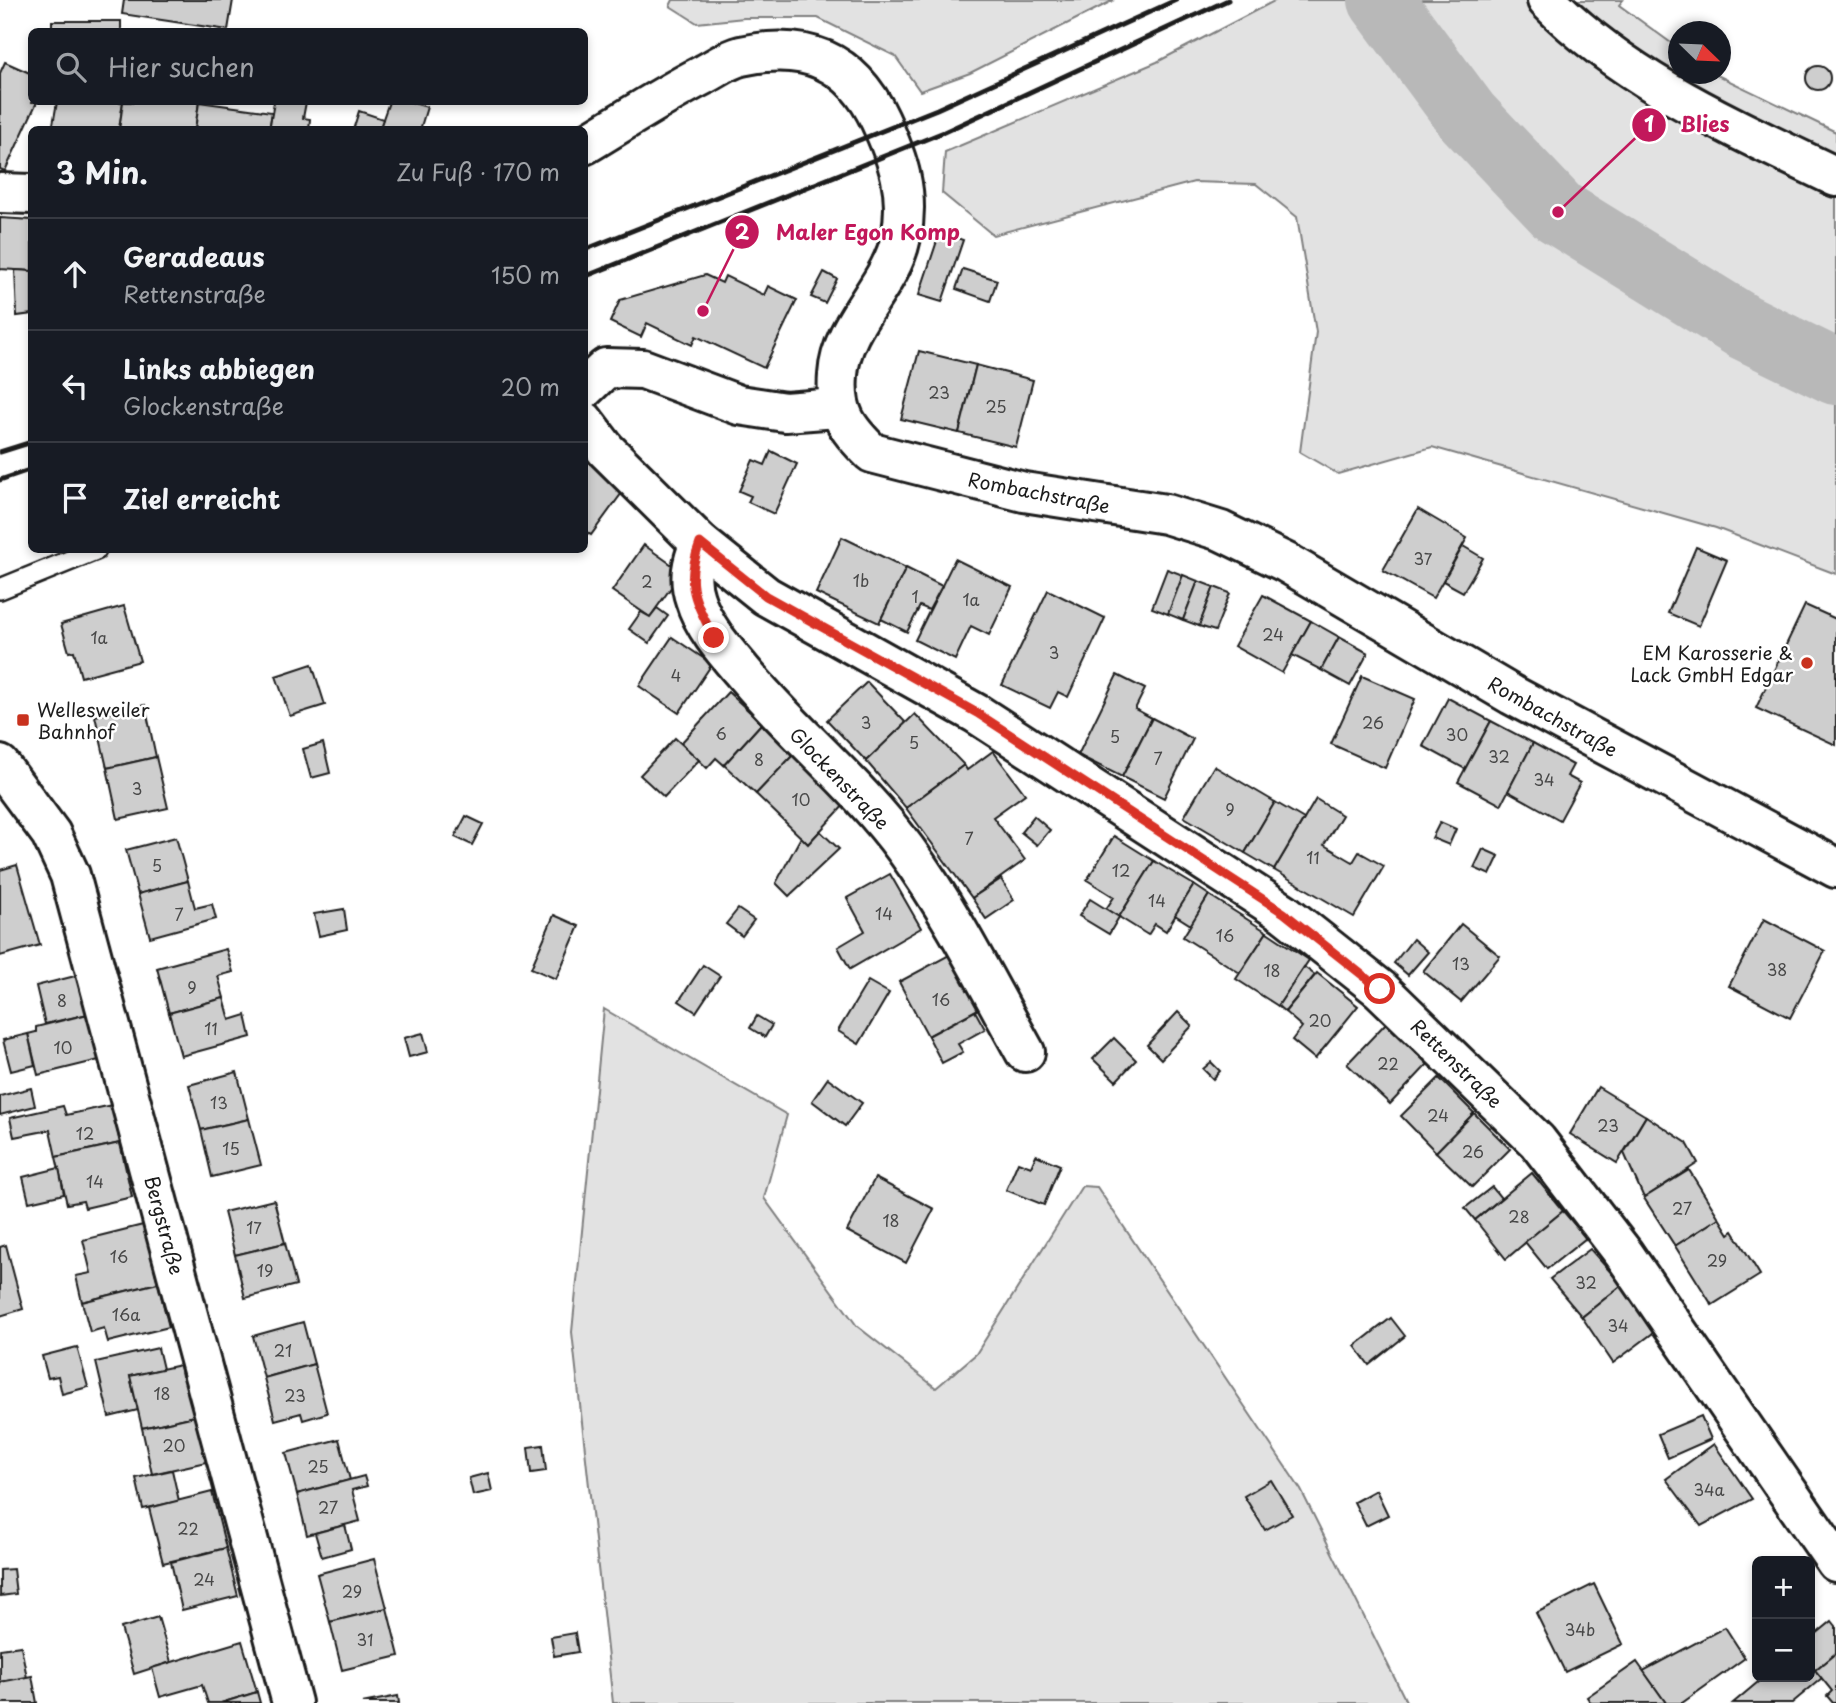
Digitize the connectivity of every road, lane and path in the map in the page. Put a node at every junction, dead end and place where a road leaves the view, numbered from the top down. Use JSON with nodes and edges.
{"nodes":[{"id":1,"x":1547,"y":0,"type":"edge"},
{"id":2,"x":588,"y":143,"type":"edge"},
{"id":3,"x":1836,"y":177,"type":"edge"},
{"id":4,"x":0,"y":193,"type":"edge"},
{"id":5,"x":28,"y":194,"type":"edge"},
{"id":6,"x":588,"y":385,"type":"edge"},
{"id":7,"x":837,"y":408,"type":"junction"},
{"id":8,"x":588,"y":426,"type":"edge"},
{"id":9,"x":700,"y":543,"type":"junction"},
{"id":10,"x":89,"y":553,"type":"edge"},
{"id":11,"x":0,"y":589,"type":"edge"},
{"id":12,"x":0,"y":765,"type":"edge"},
{"id":13,"x":1836,"y":868,"type":"edge"},
{"id":14,"x":1025,"y":1052,"type":"dead end"},
{"id":15,"x":1836,"y":1562,"type":"edge"},
{"id":16,"x":292,"y":1703,"type":"edge"}],
"edges":[{"from":1,"to":3,"type":"street"},
{"from":2,"to":7,"type":"street"},
{"from":4,"to":5,"type":"street"},
{"from":6,"to":7,"type":"street"},
{"from":7,"to":13,"type":"street","name":"Rombachstraße"},
{"from":8,"to":9,"type":"street","name":"Rettenstraße"},
{"from":9,"to":14,"type":"street","name":"Glockenstraße"},
{"from":9,"to":15,"type":"street","name":"Rettenstraße"},
{"from":10,"to":11,"type":"lane"},
{"from":12,"to":16,"type":"street","name":"Bergstraße"}]}
